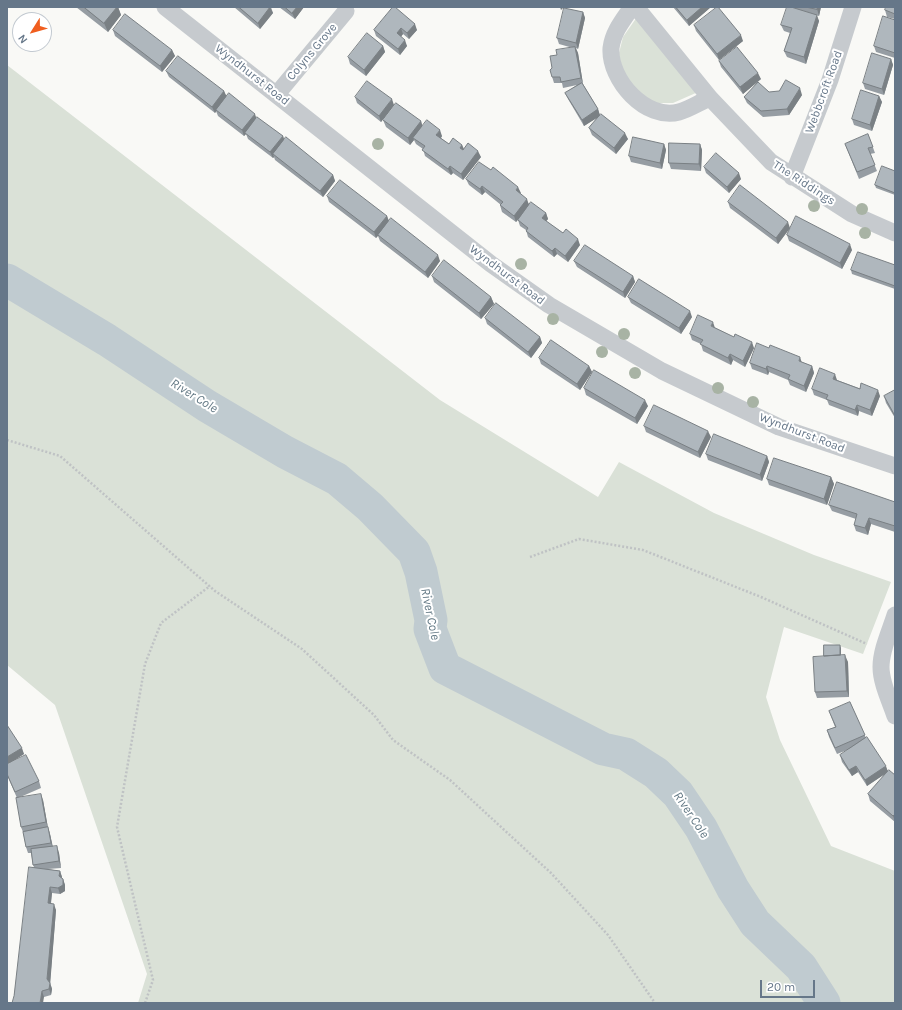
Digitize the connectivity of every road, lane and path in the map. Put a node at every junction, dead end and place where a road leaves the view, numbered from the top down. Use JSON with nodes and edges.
{"nodes":[{"id":1,"x":165,"y":7,"type":"edge"},
{"id":2,"x":632,"y":7,"type":"edge"},
{"id":3,"x":636,"y":7,"type":"edge"},
{"id":4,"x":853,"y":7,"type":"edge"},
{"id":5,"x":346,"y":11,"type":"dead end"},
{"id":6,"x":277,"y":94,"type":"junction"},
{"id":7,"x":710,"y":98,"type":"junction"},
{"id":8,"x":792,"y":177,"type":"junction"},
{"id":9,"x":895,"y":233,"type":"edge"},
{"id":10,"x":7,"y":440,"type":"edge"},
{"id":11,"x":895,"y":466,"type":"edge"},
{"id":12,"x":530,"y":557,"type":"dead end"},
{"id":13,"x":210,"y":586,"type":"junction"},
{"id":14,"x":895,"y":615,"type":"edge"},
{"id":15,"x":884,"y":651,"type":"junction"},
{"id":16,"x":895,"y":716,"type":"edge"},
{"id":17,"x":145,"y":1003,"type":"edge"},
{"id":18,"x":655,"y":1003,"type":"edge"}],
"edges":[{"from":1,"to":6,"type":"street","name":"Wyndhurst Road"},
{"from":2,"to":7,"type":"street"},
{"from":3,"to":7,"type":"street","name":"The Riddings"},
{"from":4,"to":8,"type":"street","name":"Webbcroft Road"},
{"from":5,"to":6,"type":"street","name":"Colyns Grove"},
{"from":6,"to":11,"type":"street","name":"Wyndhurst Road"},
{"from":7,"to":8,"type":"street","name":"The Riddings"},
{"from":8,"to":9,"type":"street","name":"The Riddings"},
{"from":10,"to":13,"type":"path"},
{"from":12,"to":15,"type":"path"},
{"from":13,"to":17,"type":"path"},
{"from":13,"to":18,"type":"path"},
{"from":14,"to":15,"type":"street"},
{"from":15,"to":16,"type":"street"}]}
